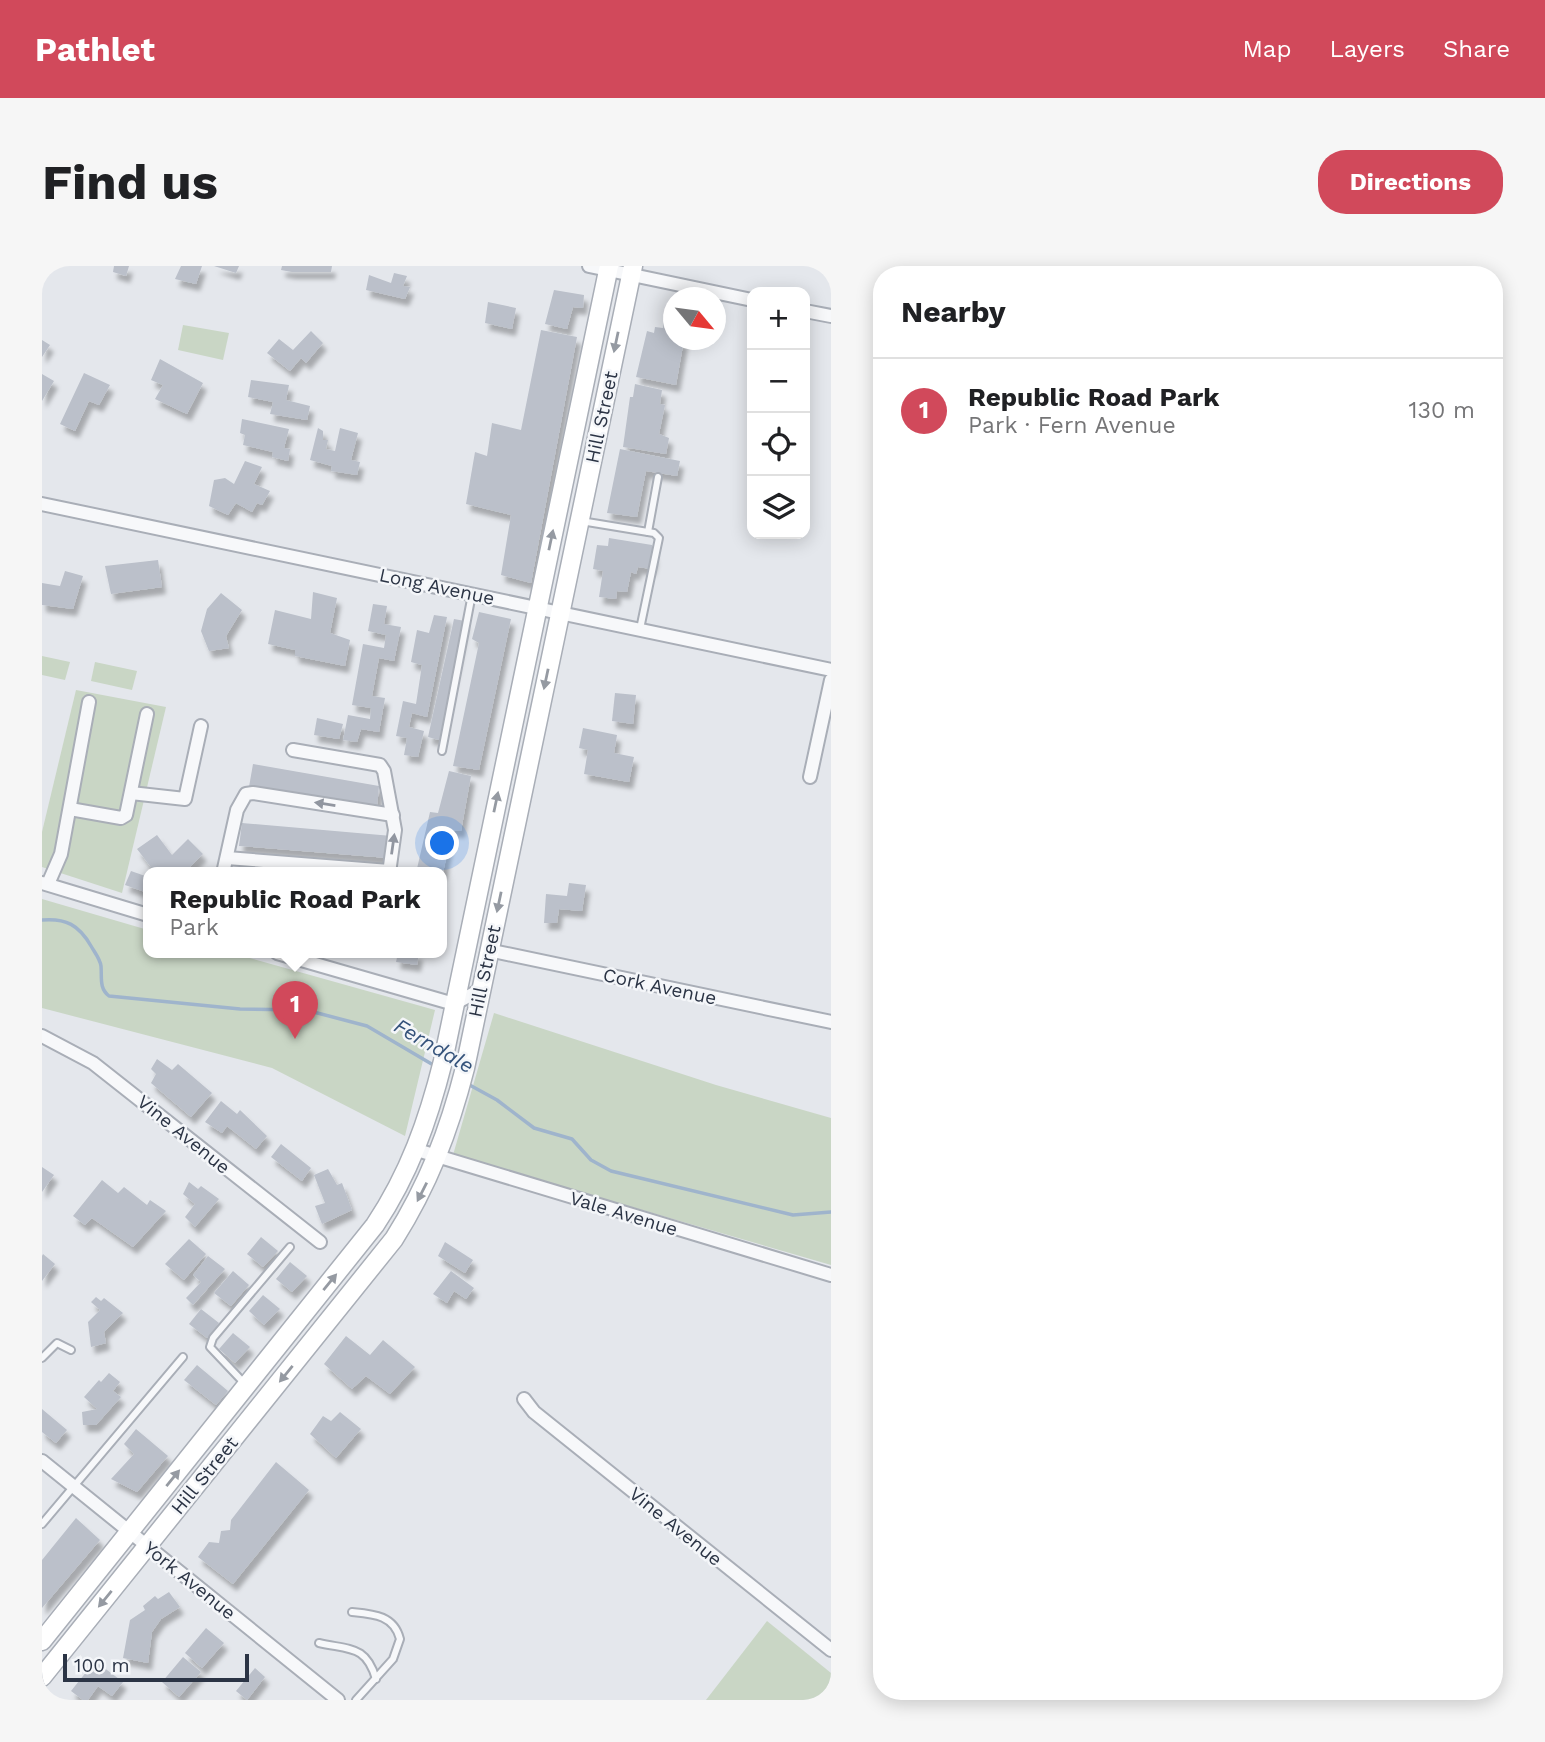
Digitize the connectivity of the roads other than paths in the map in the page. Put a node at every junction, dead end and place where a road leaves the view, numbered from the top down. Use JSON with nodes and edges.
{"nodes":[{"id":1,"x":589,"y":266,"type":"edge"},
{"id":2,"x":608,"y":268,"type":"edge"},
{"id":3,"x":631,"y":270,"type":"edge"},
{"id":4,"x":747,"y":299,"type":"edge"},
{"id":5,"x":810,"y":312,"type":"edge"},
{"id":6,"x":831,"y":316,"type":"edge"},
{"id":7,"x":658,"y":477,"type":"dead end"},
{"id":8,"x":42,"y":504,"type":"edge"},
{"id":9,"x":579,"y":521,"type":"junction"},
{"id":10,"x":648,"y":532,"type":"junction"},
{"id":11,"x":472,"y":594,"type":"junction"},
{"id":12,"x":537,"y":607,"type":"junction"},
{"id":13,"x":560,"y":612,"type":"junction"},
{"id":14,"x":640,"y":629,"type":"junction"},
{"id":15,"x":831,"y":670,"type":"edge"},
{"id":16,"x":831,"y":680,"type":"edge"},
{"id":17,"x":89,"y":702,"type":"dead end"},
{"id":18,"x":147,"y":714,"type":"dead end"},
{"id":19,"x":201,"y":726,"type":"dead end"},
{"id":20,"x":293,"y":750,"type":"dead end"},
{"id":21,"x":442,"y":751,"type":"dead end"},
{"id":22,"x":810,"y":777,"type":"dead end"},
{"id":23,"x":131,"y":793,"type":"junction"},
{"id":24,"x":70,"y":809,"type":"junction"},
{"id":25,"x":393,"y":815,"type":"junction"},
{"id":26,"x":227,"y":858,"type":"junction"},
{"id":27,"x":225,"y":867,"type":"edge"},
{"id":28,"x":331,"y":867,"type":"edge"},
{"id":29,"x":390,"y":867,"type":"edge"},
{"id":30,"x":45,"y":884,"type":"edge"},
{"id":31,"x":143,"y":913,"type":"edge"},
{"id":32,"x":488,"y":950,"type":"junction"},
{"id":33,"x":294,"y":958,"type":"edge"},
{"id":34,"x":480,"y":990,"type":"junction"},
{"id":35,"x":454,"y":1004,"type":"junction"},
{"id":36,"x":831,"y":1022,"type":"edge"},
{"id":37,"x":42,"y":1036,"type":"edge"},
{"id":38,"x":416,"y":1150,"type":"junction"},
{"id":39,"x":438,"y":1158,"type":"junction"},
{"id":40,"x":320,"y":1242,"type":"dead end"},
{"id":41,"x":290,"y":1247,"type":"dead end"},
{"id":42,"x":831,"y":1275,"type":"edge"},
{"id":43,"x":71,"y":1350,"type":"dead end"},
{"id":44,"x":42,"y":1357,"type":"edge"},
{"id":45,"x":183,"y":1357,"type":"dead end"},
{"id":46,"x":247,"y":1385,"type":"junction"},
{"id":47,"x":524,"y":1399,"type":"dead end"},
{"id":48,"x":42,"y":1461,"type":"edge"},
{"id":49,"x":72,"y":1485,"type":"junction"},
{"id":50,"x":42,"y":1524,"type":"edge"},
{"id":51,"x":130,"y":1532,"type":"junction"},
{"id":52,"x":147,"y":1545,"type":"junction"},
{"id":53,"x":352,"y":1612,"type":"dead end"},
{"id":54,"x":42,"y":1641,"type":"edge"},
{"id":55,"x":319,"y":1643,"type":"dead end"},
{"id":56,"x":831,"y":1650,"type":"edge"},
{"id":57,"x":42,"y":1677,"type":"edge"},
{"id":58,"x":376,"y":1679,"type":"junction"},
{"id":59,"x":338,"y":1700,"type":"edge"},
{"id":60,"x":356,"y":1700,"type":"edge"}],
"edges":[{"from":1,"to":2,"type":"street"},
{"from":2,"to":3,"type":"street"},
{"from":12,"to":2,"type":"main road","name":"Hill Street","one_way":true},
{"from":3,"to":4,"type":"street"},
{"from":3,"to":9,"type":"main road","name":"Hill Street","one_way":true},
{"from":5,"to":6,"type":"street"},
{"from":7,"to":10,"type":"lane"},
{"from":8,"to":11,"type":"street","name":"Long Avenue"},
{"from":9,"to":10,"type":"lane"},
{"from":9,"to":13,"type":"main road","name":"Hill Street"},
{"from":10,"to":14,"type":"lane"},
{"from":11,"to":12,"type":"street","name":"Long Avenue"},
{"from":11,"to":21,"type":"lane"},
{"from":12,"to":13,"type":"street","name":"Long Avenue"},
{"from":35,"to":12,"type":"main road","name":"Hill Street","one_way":true},
{"from":13,"to":14,"type":"street","name":"Long Avenue"},
{"from":13,"to":32,"type":"main road","name":"Hill Street","one_way":true},
{"from":14,"to":15,"type":"street","name":"Long Avenue"},
{"from":16,"to":22,"type":"street"},
{"from":17,"to":24,"type":"street"},
{"from":18,"to":23,"type":"street"},
{"from":19,"to":23,"type":"street"},
{"from":20,"to":25,"type":"street"},
{"from":23,"to":24,"type":"street"},
{"from":24,"to":30,"type":"street"},
{"from":25,"to":26,"type":"street","one_way":true},
{"from":29,"to":25,"type":"street","one_way":true},
{"from":26,"to":27,"type":"street"},
{"from":26,"to":28,"type":"street"},
{"from":30,"to":31,"type":"street"},
{"from":32,"to":34,"type":"main road","name":"Hill Street"},
{"from":32,"to":36,"type":"street","name":"Cork Avenue"},
{"from":33,"to":35,"type":"street"},
{"from":34,"to":35,"type":"street"},
{"from":34,"to":39,"type":"main road","name":"Hill Street"},
{"from":35,"to":38,"type":"main road","name":"Hill Street"},
{"from":37,"to":40,"type":"street","name":"Vine Avenue"},
{"from":38,"to":39,"type":"street","name":"Vale Avenue"},
{"from":46,"to":38,"type":"main road","name":"Hill Street","one_way":true},
{"from":39,"to":42,"type":"street","name":"Vale Avenue"},
{"from":39,"to":52,"type":"main road","name":"Hill Street","one_way":true},
{"from":41,"to":46,"type":"lane"},
{"from":43,"to":44,"type":"lane"},
{"from":45,"to":49,"type":"lane"},
{"from":51,"to":46,"type":"main road","name":"Hill Street","one_way":true},
{"from":47,"to":56,"type":"street","name":"Vine Avenue"},
{"from":48,"to":49,"type":"street","name":"York Avenue"},
{"from":49,"to":50,"type":"lane"},
{"from":49,"to":51,"type":"street","name":"York Avenue"},
{"from":51,"to":52,"type":"street","name":"York Avenue"},
{"from":51,"to":54,"type":"main road","name":"Hill Street"},
{"from":52,"to":57,"type":"main road","name":"Hill Street","one_way":true},
{"from":52,"to":59,"type":"street","name":"York Avenue"},
{"from":53,"to":58,"type":"lane"},
{"from":55,"to":58,"type":"lane"},
{"from":58,"to":60,"type":"lane"}]}
